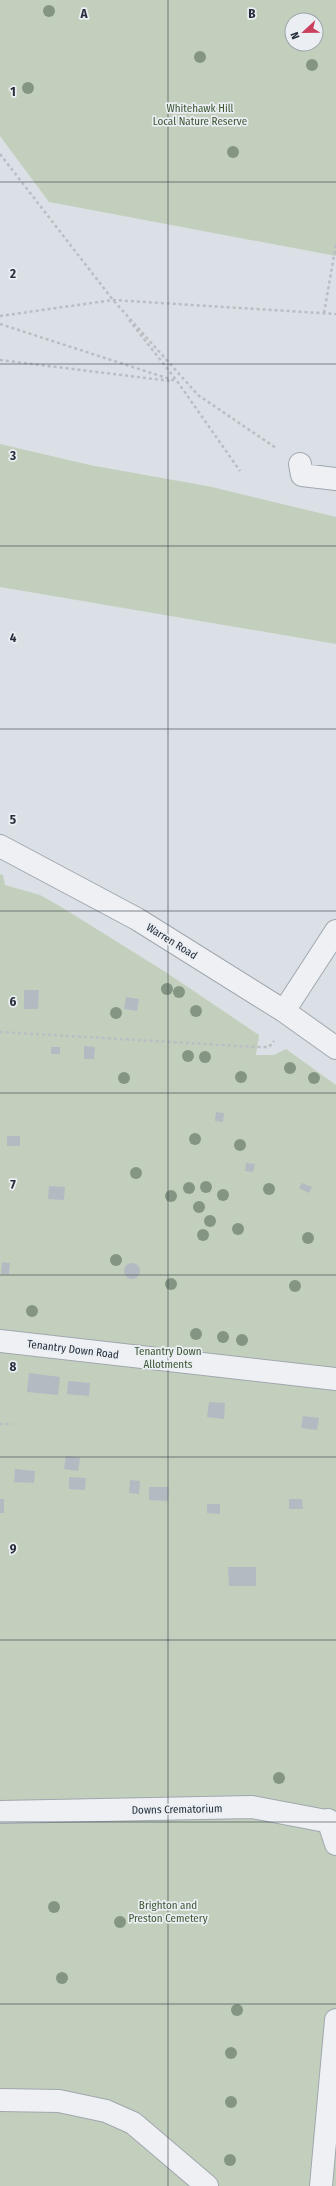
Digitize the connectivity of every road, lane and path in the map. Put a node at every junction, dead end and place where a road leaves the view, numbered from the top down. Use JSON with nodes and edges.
{"nodes":[{"id":1,"x":0,"y":154,"type":"edge"},
{"id":2,"x":336,"y":244,"type":"edge"},
{"id":3,"x":113,"y":300,"type":"junction"},
{"id":4,"x":324,"y":313,"type":"junction"},
{"id":5,"x":336,"y":314,"type":"edge"},
{"id":6,"x":0,"y":316,"type":"edge"},
{"id":7,"x":0,"y":324,"type":"edge"},
{"id":8,"x":0,"y":360,"type":"edge"},
{"id":9,"x":177,"y":381,"type":"junction"},
{"id":10,"x":300,"y":464,"type":"joint"},
{"id":11,"x":240,"y":471,"type":"dead end"},
{"id":12,"x":336,"y":479,"type":"edge"},
{"id":13,"x":0,"y":846,"type":"edge"},
{"id":14,"x":336,"y":931,"type":"edge"},
{"id":15,"x":284,"y":1011,"type":"junction"},
{"id":16,"x":0,"y":1032,"type":"edge"},
{"id":17,"x":275,"y":1039,"type":"dead end"},
{"id":18,"x":336,"y":1048,"type":"edge"},
{"id":19,"x":0,"y":1341,"type":"edge"},
{"id":20,"x":336,"y":1379,"type":"edge"},
{"id":21,"x":0,"y":1424,"type":"edge"},
{"id":22,"x":13,"y":1424,"type":"dead end"},
{"id":23,"x":0,"y":1812,"type":"edge"},
{"id":24,"x":332,"y":1821,"type":"edge"},
{"id":25,"x":336,"y":1844,"type":"edge"},
{"id":26,"x":336,"y":2020,"type":"edge"},
{"id":27,"x":0,"y":2100,"type":"edge"},
{"id":28,"x":207,"y":2186,"type":"edge"},
{"id":29,"x":321,"y":2186,"type":"edge"}],
"edges":[{"from":1,"to":3,"type":"path"},
{"from":2,"to":4,"type":"path"},
{"from":3,"to":4,"type":"path"},
{"from":3,"to":6,"type":"path"},
{"from":3,"to":9,"type":"path"},
{"from":3,"to":10,"type":"path"},
{"from":4,"to":5,"type":"path"},
{"from":7,"to":9,"type":"path"},
{"from":8,"to":9,"type":"path"},
{"from":9,"to":11,"type":"path"},
{"from":10,"to":12,"type":"street"},
{"from":13,"to":15,"type":"street","name":"Warren Road"},
{"from":14,"to":15,"type":"street"},
{"from":15,"to":18,"type":"street","name":"Warren Road"},
{"from":16,"to":17,"type":"path"},
{"from":19,"to":20,"type":"street","name":"Tenantry Down Road"},
{"from":21,"to":22,"type":"path"},
{"from":23,"to":24,"type":"street","name":"Downs Crematorium"},
{"from":24,"to":25,"type":"street","name":"Downs Crematorium"},
{"from":26,"to":29,"type":"street"},
{"from":27,"to":28,"type":"street"}]}
